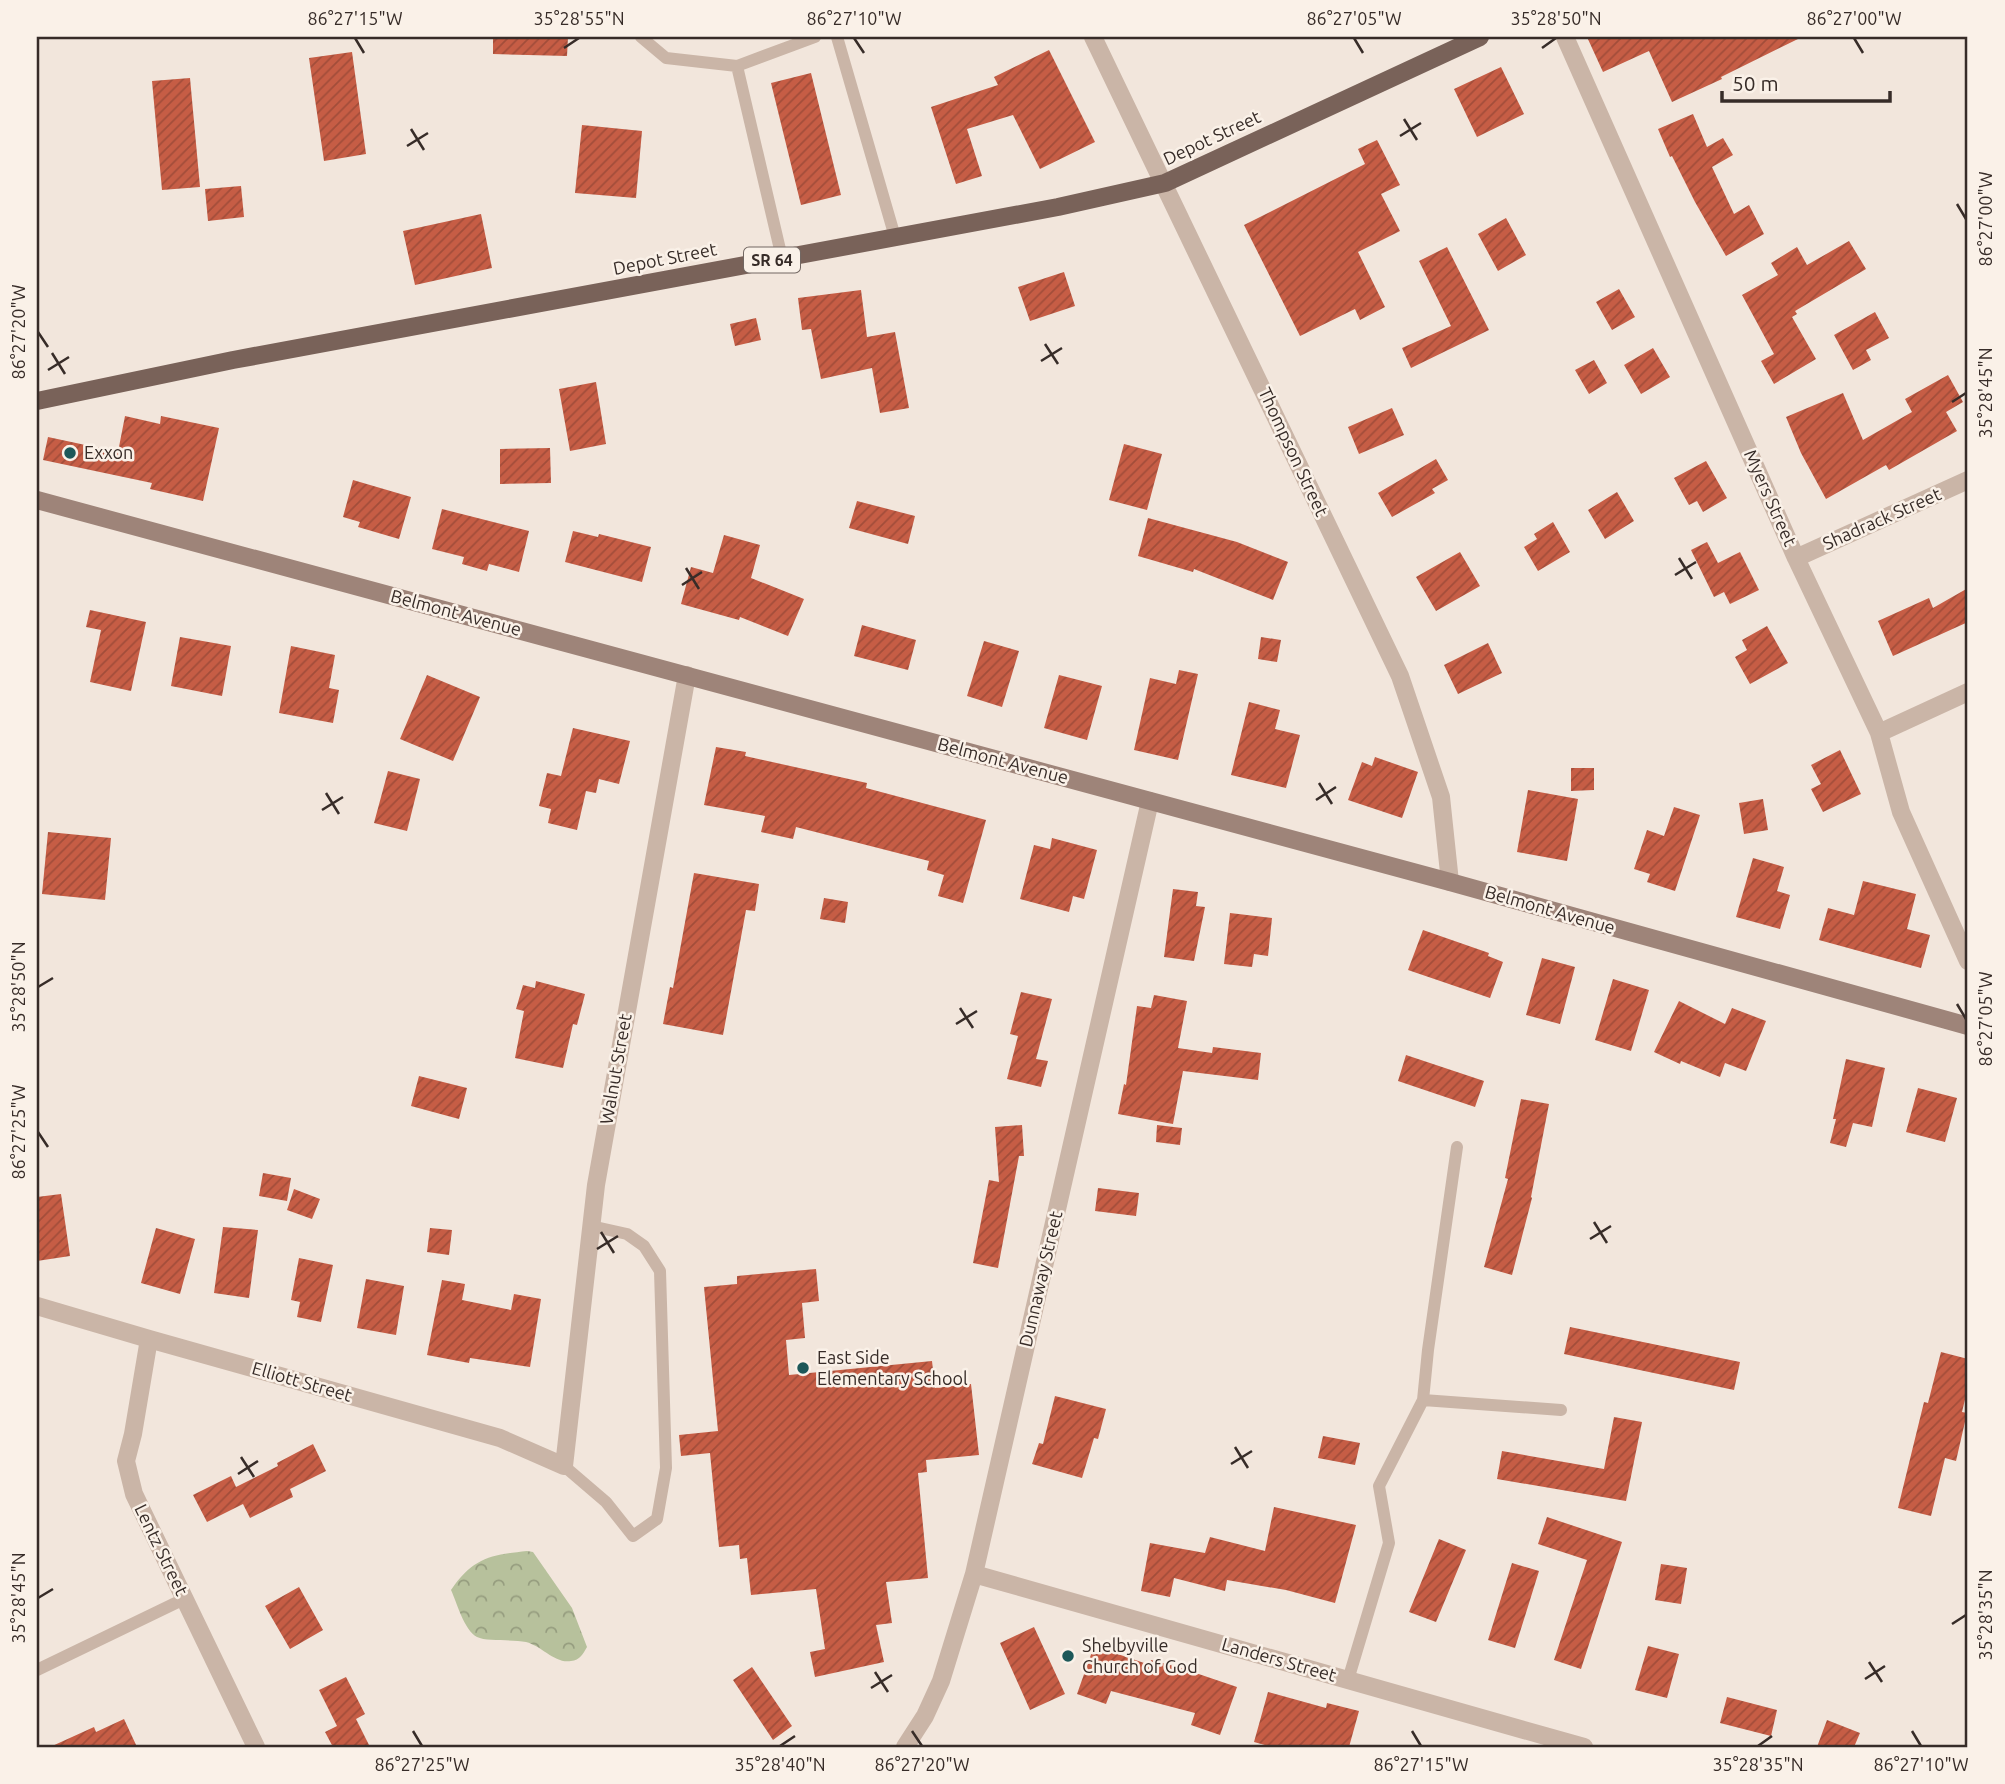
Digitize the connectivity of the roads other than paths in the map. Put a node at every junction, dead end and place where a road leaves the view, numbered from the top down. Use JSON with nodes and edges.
{"nodes":[{"id":1,"x":641,"y":37,"type":"edge"},
{"id":2,"x":816,"y":37,"type":"edge"},
{"id":3,"x":837,"y":37,"type":"edge"},
{"id":4,"x":1093,"y":37,"type":"edge"},
{"id":5,"x":1480,"y":37,"type":"edge"},
{"id":6,"x":1565,"y":37,"type":"edge"},
{"id":7,"x":737,"y":66,"type":"junction"},
{"id":8,"x":1165,"y":183,"type":"junction"},
{"id":9,"x":895,"y":237,"type":"junction"},
{"id":10,"x":782,"y":258,"type":"junction"},
{"id":11,"x":37,"y":401,"type":"edge"},
{"id":12,"x":1968,"y":480,"type":"edge"},
{"id":13,"x":37,"y":500,"type":"edge"},
{"id":14,"x":1796,"y":558,"type":"junction"},
{"id":15,"x":687,"y":675,"type":"junction"},
{"id":16,"x":1968,"y":692,"type":"edge"},
{"id":17,"x":1879,"y":733,"type":"junction"},
{"id":18,"x":1150,"y":801,"type":"junction"},
{"id":19,"x":1450,"y":882,"type":"junction"},
{"id":20,"x":1968,"y":961,"type":"edge"},
{"id":21,"x":1968,"y":1027,"type":"edge"},
{"id":22,"x":1457,"y":1147,"type":"dead end"},
{"id":23,"x":591,"y":1226,"type":"junction"},
{"id":24,"x":37,"y":1306,"type":"edge"},
{"id":25,"x":149,"y":1339,"type":"junction"},
{"id":26,"x":1423,"y":1401,"type":"junction"},
{"id":27,"x":1561,"y":1410,"type":"dead end"},
{"id":28,"x":564,"y":1466,"type":"junction"},
{"id":29,"x":974,"y":1574,"type":"junction"},
{"id":30,"x":184,"y":1599,"type":"junction"},
{"id":31,"x":37,"y":1670,"type":"edge"},
{"id":32,"x":1348,"y":1680,"type":"junction"},
{"id":33,"x":256,"y":1747,"type":"edge"},
{"id":34,"x":905,"y":1747,"type":"edge"},
{"id":35,"x":1584,"y":1747,"type":"edge"}],
"edges":[{"from":1,"to":7,"type":"lane"},
{"from":2,"to":7,"type":"lane"},
{"from":3,"to":9,"type":"lane"},
{"from":4,"to":8,"type":"street","name":"Thompson Street"},
{"from":5,"to":8,"type":"main road","name":"Depot Street","number":"SR 64"},
{"from":6,"to":14,"type":"street","name":"Myers Street"},
{"from":7,"to":10,"type":"lane"},
{"from":8,"to":9,"type":"main road","name":"Depot Street","number":"SR 64"},
{"from":8,"to":19,"type":"street","name":"Thompson Street"},
{"from":9,"to":10,"type":"main road","name":"Depot Street","number":"SR 64"},
{"from":10,"to":11,"type":"main road","name":"Depot Street","number":"SR 64"},
{"from":12,"to":14,"type":"street","name":"Shadrack Street"},
{"from":13,"to":15,"type":"main road","name":"Belmont Avenue"},
{"from":14,"to":17,"type":"street","name":"Myers Street"},
{"from":15,"to":18,"type":"main road","name":"Belmont Avenue"},
{"from":15,"to":23,"type":"street","name":"Walnut Street"},
{"from":16,"to":17,"type":"street"},
{"from":17,"to":20,"type":"street","name":"Myers Street"},
{"from":18,"to":19,"type":"main road","name":"Belmont Avenue"},
{"from":18,"to":29,"type":"street","name":"Dunnaway Street"},
{"from":19,"to":21,"type":"main road","name":"Belmont Avenue"},
{"from":22,"to":26,"type":"lane"},
{"from":23,"to":28,"type":"street","name":"Walnut Street"},
{"from":23,"to":28,"type":"lane"},
{"from":24,"to":25,"type":"street","name":"Elliott Street"},
{"from":25,"to":28,"type":"street","name":"Elliott Street"},
{"from":25,"to":30,"type":"street","name":"Lentz Street"},
{"from":26,"to":27,"type":"lane"},
{"from":26,"to":32,"type":"lane"},
{"from":29,"to":32,"type":"street","name":"Landers Street"},
{"from":29,"to":34,"type":"street","name":"Dunnaway Street"},
{"from":30,"to":31,"type":"lane"},
{"from":30,"to":33,"type":"street","name":"Lentz Street"},
{"from":32,"to":35,"type":"street","name":"Landers Street"}]}
